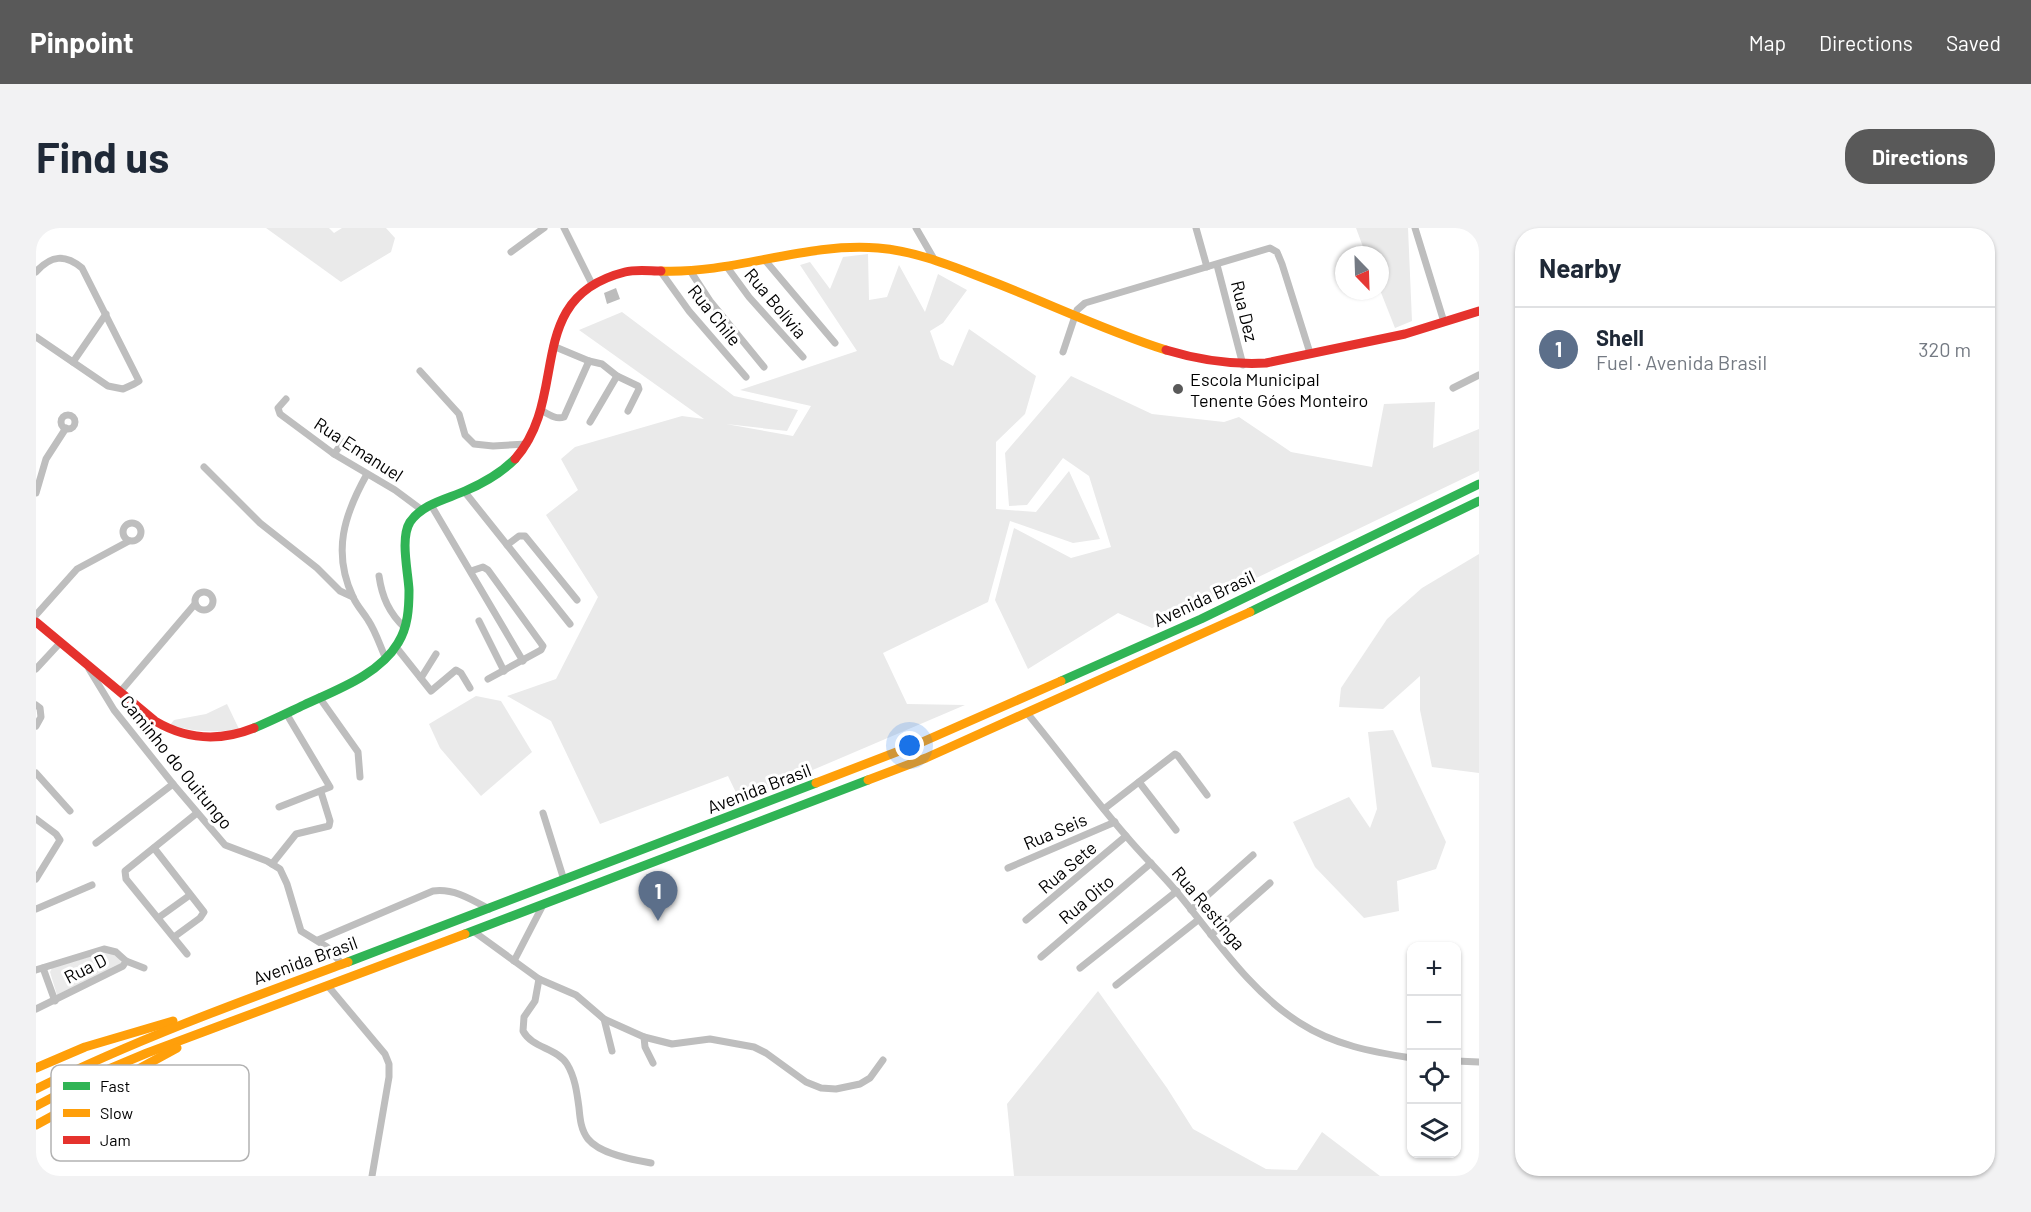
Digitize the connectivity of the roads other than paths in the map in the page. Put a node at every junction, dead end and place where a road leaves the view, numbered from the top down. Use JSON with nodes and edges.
{"nodes":[{"id":1,"x":544,"y":228,"type":"edge"},
{"id":2,"x":564,"y":228,"type":"edge"},
{"id":3,"x":1196,"y":228,"type":"edge"},
{"id":4,"x":1415,"y":228,"type":"edge"},
{"id":5,"x":920,"y":229,"type":"edge"},
{"id":6,"x":511,"y":252,"type":"dead end"},
{"id":7,"x":764,"y":259,"type":"junction"},
{"id":8,"x":934,"y":259,"type":"junction"},
{"id":9,"x":1217,"y":265,"type":"junction"},
{"id":10,"x":727,"y":267,"type":"junction"},
{"id":11,"x":1207,"y":267,"type":"junction"},
{"id":12,"x":36,"y":272,"type":"edge"},
{"id":13,"x":661,"y":272,"type":"junction"},
{"id":14,"x":691,"y":272,"type":"junction"},
{"id":15,"x":592,"y":285,"type":"junction"},
{"id":16,"x":1479,"y":311,"type":"edge"},
{"id":17,"x":106,"y":314,"type":"junction"},
{"id":18,"x":1076,"y":315,"type":"junction"},
{"id":19,"x":1444,"y":322,"type":"junction"},
{"id":20,"x":36,"y":337,"type":"edge"},
{"id":21,"x":835,"y":343,"type":"dead end"},
{"id":22,"x":553,"y":346,"type":"junction"},
{"id":23,"x":1063,"y":352,"type":"dead end"},
{"id":24,"x":1310,"y":353,"type":"junction"},
{"id":25,"x":803,"y":357,"type":"dead end"},
{"id":26,"x":589,"y":361,"type":"junction"},
{"id":27,"x":73,"y":362,"type":"junction"},
{"id":28,"x":1243,"y":365,"type":"junction"},
{"id":29,"x":764,"y":367,"type":"dead end"},
{"id":30,"x":420,"y":371,"type":"dead end"},
{"id":31,"x":1479,"y":375,"type":"edge"},
{"id":32,"x":617,"y":376,"type":"junction"},
{"id":33,"x":746,"y":377,"type":"dead end"},
{"id":34,"x":1453,"y":388,"type":"dead end"},
{"id":35,"x":286,"y":399,"type":"dead end"},
{"id":36,"x":541,"y":411,"type":"junction"},
{"id":37,"x":628,"y":411,"type":"dead end"},
{"id":38,"x":590,"y":422,"type":"dead end"},
{"id":39,"x":66,"y":428,"type":"dead end"},
{"id":40,"x":343,"y":442,"type":"dead end"},
{"id":41,"x":527,"y":444,"type":"junction"},
{"id":42,"x":334,"y":454,"type":"junction"},
{"id":43,"x":39,"y":465,"type":"edge"},
{"id":44,"x":204,"y":467,"type":"dead end"},
{"id":45,"x":367,"y":474,"type":"junction"},
{"id":46,"x":1479,"y":484,"type":"edge"},
{"id":47,"x":464,"y":491,"type":"junction"},
{"id":48,"x":36,"y":493,"type":"edge"},
{"id":49,"x":1479,"y":501,"type":"edge"},
{"id":50,"x":426,"y":508,"type":"junction"},
{"id":51,"x":129,"y":541,"type":"dead end"},
{"id":52,"x":507,"y":545,"type":"junction"},
{"id":53,"x":471,"y":571,"type":"junction"},
{"id":54,"x":379,"y":576,"type":"dead end"},
{"id":55,"x":353,"y":597,"type":"junction"},
{"id":56,"x":577,"y":600,"type":"dead end"},
{"id":57,"x":195,"y":604,"type":"dead end"},
{"id":58,"x":36,"y":615,"type":"edge"},
{"id":59,"x":479,"y":621,"type":"dead end"},
{"id":60,"x":36,"y":622,"type":"edge"},
{"id":61,"x":570,"y":624,"type":"dead end"},
{"id":62,"x":405,"y":628,"type":"junction"},
{"id":63,"x":60,"y":643,"type":"junction"},
{"id":64,"x":396,"y":647,"type":"junction"},
{"id":65,"x":436,"y":654,"type":"dead end"},
{"id":66,"x":386,"y":658,"type":"junction"},
{"id":67,"x":522,"y":661,"type":"junction"},
{"id":68,"x":87,"y":666,"type":"junction"},
{"id":69,"x":36,"y":669,"type":"edge"},
{"id":70,"x":504,"y":671,"type":"junction"},
{"id":71,"x":421,"y":678,"type":"junction"},
{"id":72,"x":488,"y":679,"type":"dead end"},
{"id":73,"x":470,"y":688,"type":"dead end"},
{"id":74,"x":120,"y":692,"type":"junction"},
{"id":75,"x":319,"y":697,"type":"junction"},
{"id":76,"x":36,"y":705,"type":"edge"},
{"id":77,"x":286,"y":713,"type":"junction"},
{"id":78,"x":1027,"y":713,"type":"junction"},
{"id":79,"x":36,"y":726,"type":"edge"},
{"id":80,"x":36,"y":773,"type":"edge"},
{"id":81,"x":360,"y":777,"type":"dead end"},
{"id":82,"x":1139,"y":782,"type":"junction"},
{"id":83,"x":173,"y":784,"type":"junction"},
{"id":84,"x":321,"y":792,"type":"junction"},
{"id":85,"x":1207,"y":795,"type":"dead end"},
{"id":86,"x":279,"y":807,"type":"dead end"},
{"id":87,"x":1104,"y":808,"type":"junction"},
{"id":88,"x":70,"y":811,"type":"dead end"},
{"id":89,"x":197,"y":813,"type":"junction"},
{"id":90,"x":543,"y":813,"type":"dead end"},
{"id":91,"x":36,"y":819,"type":"edge"},
{"id":92,"x":1115,"y":822,"type":"junction"},
{"id":93,"x":1176,"y":830,"type":"dead end"},
{"id":94,"x":1126,"y":836,"type":"junction"},
{"id":95,"x":96,"y":843,"type":"dead end"},
{"id":96,"x":154,"y":848,"type":"junction"},
{"id":97,"x":1253,"y":855,"type":"dead end"},
{"id":98,"x":1151,"y":863,"type":"junction"},
{"id":99,"x":273,"y":864,"type":"junction"},
{"id":100,"x":1008,"y":868,"type":"dead end"},
{"id":101,"x":36,"y":879,"type":"edge"},
{"id":102,"x":564,"y":880,"type":"junction"},
{"id":103,"x":1270,"y":883,"type":"dead end"},
{"id":104,"x":92,"y":885,"type":"dead end"},
{"id":105,"x":1177,"y":891,"type":"junction"},
{"id":106,"x":190,"y":894,"type":"junction"},
{"id":107,"x":543,"y":904,"type":"junction"},
{"id":108,"x":36,"y":909,"type":"edge"},
{"id":109,"x":489,"y":909,"type":"junction"},
{"id":110,"x":1191,"y":910,"type":"junction"},
{"id":111,"x":159,"y":918,"type":"junction"},
{"id":112,"x":1026,"y":920,"type":"dead end"},
{"id":113,"x":1198,"y":920,"type":"junction"},
{"id":114,"x":472,"y":930,"type":"junction"},
{"id":115,"x":1211,"y":935,"type":"junction"},
{"id":116,"x":174,"y":938,"type":"junction"},
{"id":117,"x":318,"y":940,"type":"junction"},
{"id":118,"x":186,"y":954,"type":"dead end"},
{"id":119,"x":1041,"y":957,"type":"dead end"},
{"id":120,"x":126,"y":961,"type":"junction"},
{"id":121,"x":514,"y":961,"type":"junction"},
{"id":122,"x":342,"y":964,"type":"junction"},
{"id":123,"x":144,"y":968,"type":"dead end"},
{"id":124,"x":1080,"y":968,"type":"dead end"},
{"id":125,"x":40,"y":969,"type":"edge"},
{"id":126,"x":539,"y":979,"type":"junction"},
{"id":127,"x":1116,"y":985,"type":"dead end"},
{"id":128,"x":328,"y":986,"type":"junction"},
{"id":129,"x":55,"y":1001,"type":"junction"},
{"id":130,"x":36,"y":1009,"type":"edge"},
{"id":131,"x":212,"y":1012,"type":"junction"},
{"id":132,"x":604,"y":1019,"type":"junction"},
{"id":133,"x":226,"y":1023,"type":"junction"},
{"id":134,"x":644,"y":1037,"type":"junction"},
{"id":135,"x":612,"y":1051,"type":"dead end"},
{"id":136,"x":1407,"y":1057,"type":"edge"},
{"id":137,"x":883,"y":1060,"type":"dead end"},
{"id":138,"x":1461,"y":1061,"type":"edge"},
{"id":139,"x":1479,"y":1062,"type":"edge"},
{"id":140,"x":653,"y":1064,"type":"dead end"},
{"id":141,"x":84,"y":1065,"type":"edge"},
{"id":142,"x":118,"y":1065,"type":"edge"},
{"id":143,"x":148,"y":1065,"type":"edge"},
{"id":144,"x":36,"y":1068,"type":"edge"},
{"id":145,"x":51,"y":1082,"type":"edge"},
{"id":146,"x":36,"y":1089,"type":"edge"},
{"id":147,"x":51,"y":1098,"type":"edge"},
{"id":148,"x":36,"y":1106,"type":"edge"},
{"id":149,"x":51,"y":1117,"type":"edge"},
{"id":150,"x":36,"y":1125,"type":"edge"},
{"id":151,"x":651,"y":1163,"type":"dead end"},
{"id":152,"x":372,"y":1176,"type":"edge"}],
"edges":[{"from":1,"to":6,"type":"street"},
{"from":2,"to":15,"type":"street"},
{"from":3,"to":11,"type":"street"},
{"from":4,"to":19,"type":"street"},
{"from":5,"to":8,"type":"street"},
{"from":7,"to":8,"type":"main road"},
{"from":7,"to":10,"type":"main road"},
{"from":7,"to":21,"type":"street"},
{"from":8,"to":18,"type":"main road"},
{"from":9,"to":11,"type":"street"},
{"from":9,"to":24,"type":"street"},
{"from":9,"to":28,"type":"street","name":"Rua Dez"},
{"from":10,"to":14,"type":"main road"},
{"from":10,"to":25,"type":"street","name":"Rua Bolívia"},
{"from":11,"to":18,"type":"street"},
{"from":12,"to":17,"type":"street"},
{"from":13,"to":14,"type":"main road"},
{"from":13,"to":15,"type":"main road"},
{"from":13,"to":33,"type":"street","name":"Rua Chile"},
{"from":14,"to":29,"type":"street"},
{"from":15,"to":22,"type":"main road"},
{"from":16,"to":19,"type":"main road"},
{"from":17,"to":27,"type":"street"},
{"from":17,"to":27,"type":"street"},
{"from":18,"to":23,"type":"street"},
{"from":18,"to":28,"type":"main road"},
{"from":19,"to":24,"type":"main road"},
{"from":20,"to":27,"type":"street"},
{"from":22,"to":26,"type":"street"},
{"from":22,"to":36,"type":"main road"},
{"from":24,"to":28,"type":"main road"},
{"from":26,"to":32,"type":"street"},
{"from":26,"to":36,"type":"street"},
{"from":30,"to":41,"type":"street"},
{"from":31,"to":34,"type":"street"},
{"from":32,"to":37,"type":"street"},
{"from":32,"to":38,"type":"street"},
{"from":35,"to":42,"type":"street","name":"Rua Emanuel"},
{"from":36,"to":41,"type":"main road"},
{"from":39,"to":43,"type":"street"},
{"from":40,"to":42,"type":"street"},
{"from":41,"to":47,"type":"main road"},
{"from":42,"to":45,"type":"street","name":"Rua Emanuel"},
{"from":43,"to":48,"type":"street"},
{"from":44,"to":55,"type":"street"},
{"from":45,"to":50,"type":"street","name":"Rua Emanuel"},
{"from":45,"to":55,"type":"street"},
{"from":46,"to":102,"type":"main road","name":"Avenida Brasil"},
{"from":47,"to":50,"type":"main road"},
{"from":47,"to":52,"type":"street"},
{"from":49,"to":78,"type":"main road","name":"Avenida Brasil"},
{"from":50,"to":53,"type":"street"},
{"from":50,"to":62,"type":"main road"},
{"from":51,"to":58,"type":"street"},
{"from":52,"to":56,"type":"street"},
{"from":52,"to":61,"type":"street"},
{"from":53,"to":67,"type":"street"},
{"from":53,"to":67,"type":"street"},
{"from":54,"to":62,"type":"street"},
{"from":55,"to":66,"type":"street"},
{"from":57,"to":74,"type":"street"},
{"from":59,"to":70,"type":"street"},
{"from":60,"to":63,"type":"main road"},
{"from":62,"to":64,"type":"main road"},
{"from":63,"to":68,"type":"main road"},
{"from":63,"to":69,"type":"street"},
{"from":64,"to":66,"type":"main road"},
{"from":64,"to":71,"type":"street"},
{"from":65,"to":71,"type":"street"},
{"from":66,"to":75,"type":"main road"},
{"from":67,"to":70,"type":"street"},
{"from":68,"to":74,"type":"main road"},
{"from":68,"to":83,"type":"street","name":"Caminho do Ouitungo"},
{"from":70,"to":72,"type":"street"},
{"from":71,"to":73,"type":"street"},
{"from":74,"to":77,"type":"main road"},
{"from":75,"to":77,"type":"main road"},
{"from":75,"to":81,"type":"street"},
{"from":76,"to":79,"type":"street"},
{"from":77,"to":84,"type":"street"},
{"from":78,"to":87,"type":"street","name":"Rua Restinga"},
{"from":78,"to":107,"type":"main road","name":"Avenida Brasil"},
{"from":80,"to":88,"type":"street"},
{"from":82,"to":85,"type":"street"},
{"from":82,"to":87,"type":"street"},
{"from":82,"to":93,"type":"street"},
{"from":83,"to":89,"type":"street","name":"Caminho do Ouitungo"},
{"from":83,"to":95,"type":"street"},
{"from":84,"to":86,"type":"street"},
{"from":84,"to":99,"type":"street"},
{"from":87,"to":92,"type":"street","name":"Rua Restinga"},
{"from":89,"to":96,"type":"street"},
{"from":89,"to":99,"type":"street","name":"Caminho do Ouitungo"},
{"from":90,"to":102,"type":"street"},
{"from":91,"to":101,"type":"street"},
{"from":92,"to":94,"type":"street","name":"Rua Restinga"},
{"from":92,"to":100,"type":"street","name":"Rua Seis"},
{"from":94,"to":98,"type":"street","name":"Rua Restinga"},
{"from":94,"to":112,"type":"street","name":"Rua Sete"},
{"from":96,"to":106,"type":"street"},
{"from":96,"to":111,"type":"street"},
{"from":97,"to":110,"type":"street"},
{"from":98,"to":105,"type":"street","name":"Rua Restinga"},
{"from":98,"to":119,"type":"street","name":"Rua Oito"},
{"from":99,"to":117,"type":"street"},
{"from":102,"to":109,"type":"main road","name":"Avenida Brasil"},
{"from":103,"to":115,"type":"street"},
{"from":104,"to":108,"type":"street"},
{"from":105,"to":110,"type":"street","name":"Rua Restinga"},
{"from":105,"to":124,"type":"street"},
{"from":106,"to":111,"type":"street"},
{"from":106,"to":116,"type":"street"},
{"from":107,"to":114,"type":"main road","name":"Avenida Brasil"},
{"from":107,"to":121,"type":"street"},
{"from":109,"to":117,"type":"street"},
{"from":109,"to":122,"type":"main road","name":"Avenida Brasil"},
{"from":110,"to":113,"type":"street","name":"Rua Restinga"},
{"from":111,"to":116,"type":"street"},
{"from":113,"to":115,"type":"street","name":"Rua Restinga"},
{"from":113,"to":127,"type":"street"},
{"from":114,"to":121,"type":"street"},
{"from":114,"to":128,"type":"main road","name":"Avenida Brasil"},
{"from":115,"to":136,"type":"street","name":"Rua Restinga"},
{"from":116,"to":118,"type":"street"},
{"from":117,"to":122,"type":"street"},
{"from":120,"to":123,"type":"street"},
{"from":120,"to":125,"type":"street"},
{"from":120,"to":129,"type":"street","name":"Rua D"},
{"from":121,"to":126,"type":"street"},
{"from":122,"to":131,"type":"main road","name":"Avenida Brasil"},
{"from":125,"to":129,"type":"street","name":"Rua D"},
{"from":126,"to":132,"type":"street"},
{"from":126,"to":151,"type":"street"},
{"from":128,"to":133,"type":"main road","name":"Avenida Brasil"},
{"from":128,"to":152,"type":"street"},
{"from":129,"to":130,"type":"street","name":"Rua D"},
{"from":131,"to":141,"type":"main road","name":"Avenida Brasil"},
{"from":131,"to":144,"type":"main road"},
{"from":132,"to":134,"type":"street"},
{"from":132,"to":135,"type":"street"},
{"from":133,"to":142,"type":"main road","name":"Avenida Brasil"},
{"from":133,"to":143,"type":"main road"},
{"from":134,"to":137,"type":"street"},
{"from":134,"to":140,"type":"street"},
{"from":138,"to":139,"type":"street"},
{"from":145,"to":146,"type":"main road","name":"Avenida Brasil"},
{"from":147,"to":148,"type":"main road","name":"Avenida Brasil"},
{"from":149,"to":150,"type":"main road"}]}
